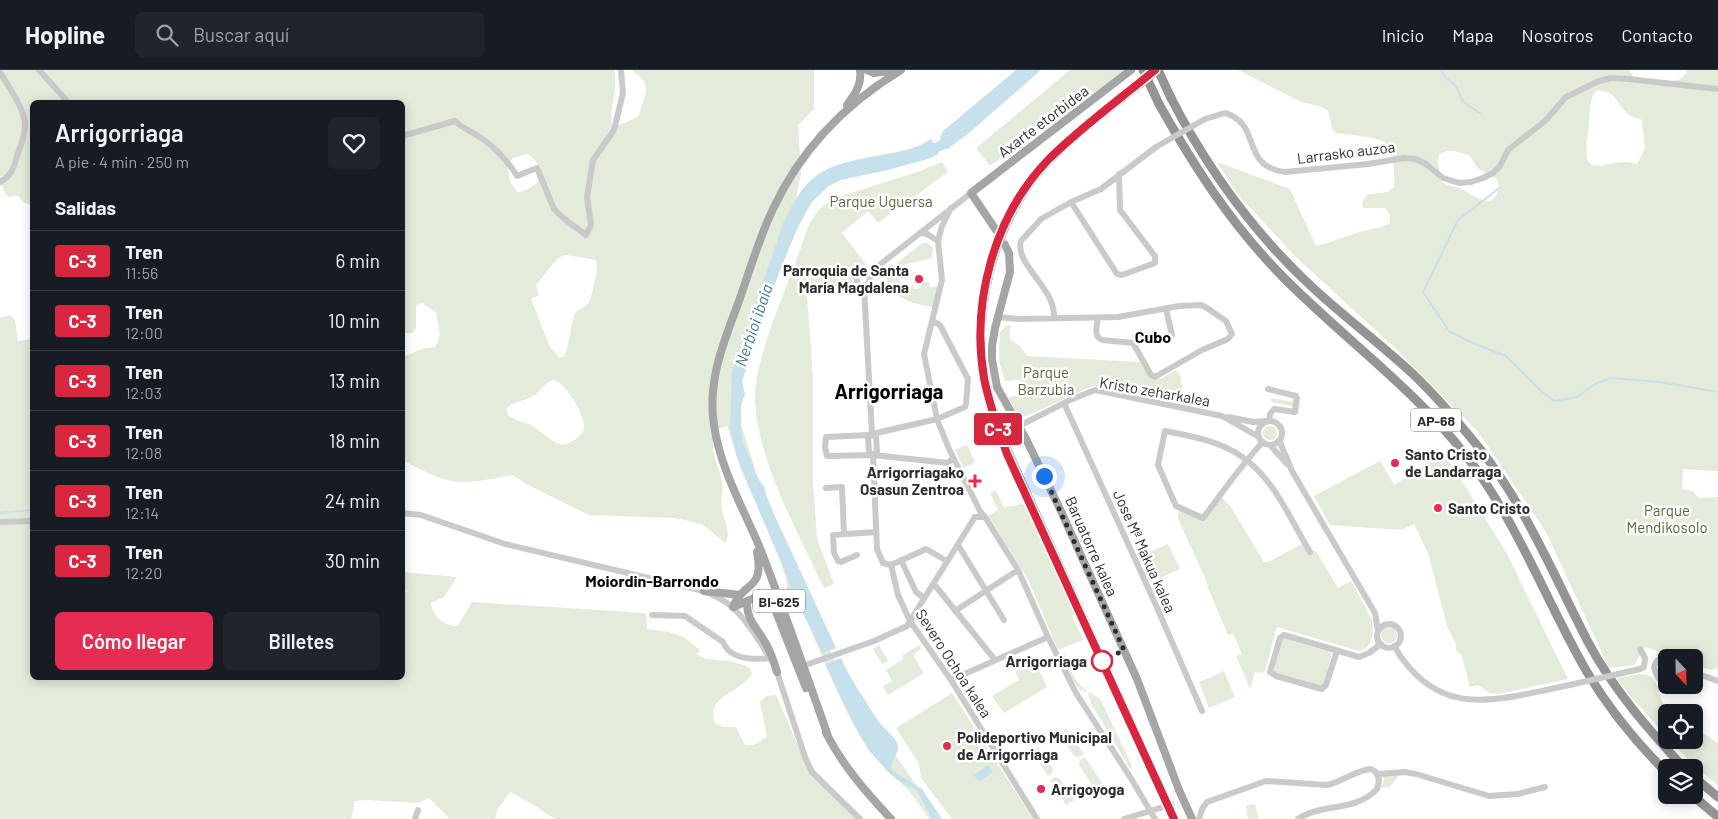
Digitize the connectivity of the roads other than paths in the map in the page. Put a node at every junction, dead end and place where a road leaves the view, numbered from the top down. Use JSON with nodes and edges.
{"nodes":[{"id":1,"x":39,"y":70,"type":"edge"},
{"id":2,"x":620,"y":70,"type":"edge"},
{"id":3,"x":860,"y":70,"type":"edge"},
{"id":4,"x":867,"y":70,"type":"edge"},
{"id":5,"x":896,"y":70,"type":"edge"},
{"id":6,"x":901,"y":70,"type":"edge"},
{"id":7,"x":1131,"y":70,"type":"edge"},
{"id":8,"x":1143,"y":70,"type":"edge"},
{"id":9,"x":1158,"y":70,"type":"edge"},
{"id":10,"x":0,"y":72,"type":"edge"},
{"id":11,"x":1718,"y":89,"type":"edge"},
{"id":12,"x":66,"y":100,"type":"edge"},
{"id":13,"x":838,"y":117,"type":"junction"},
{"id":14,"x":405,"y":135,"type":"edge"},
{"id":15,"x":1119,"y":174,"type":"junction"},
{"id":16,"x":0,"y":182,"type":"edge"},
{"id":17,"x":985,"y":182,"type":"junction"},
{"id":18,"x":971,"y":193,"type":"junction"},
{"id":19,"x":1071,"y":202,"type":"junction"},
{"id":20,"x":980,"y":206,"type":"junction"},
{"id":21,"x":951,"y":208,"type":"junction"},
{"id":22,"x":931,"y":225,"type":"junction"},
{"id":23,"x":996,"y":230,"type":"tunnel mouth"},
{"id":24,"x":940,"y":232,"type":"junction"},
{"id":25,"x":921,"y":233,"type":"junction"},
{"id":26,"x":938,"y":241,"type":"junction"},
{"id":27,"x":1005,"y":245,"type":"tunnel mouth"},
{"id":28,"x":868,"y":274,"type":"junction"},
{"id":29,"x":864,"y":287,"type":"junction"},
{"id":30,"x":1166,"y":309,"type":"junction"},
{"id":31,"x":998,"y":317,"type":"junction"},
{"id":32,"x":1054,"y":317,"type":"junction"},
{"id":33,"x":1098,"y":318,"type":"junction"},
{"id":34,"x":932,"y":321,"type":"junction"},
{"id":35,"x":1172,"y":335,"type":"dead end"},
{"id":36,"x":1268,"y":389,"type":"dead end"},
{"id":37,"x":1064,"y":403,"type":"junction"},
{"id":38,"x":1222,"y":416,"type":"junction"},
{"id":39,"x":937,"y":419,"type":"junction"},
{"id":40,"x":1268,"y":421,"type":"junction"},
{"id":41,"x":1019,"y":426,"type":"junction"},
{"id":42,"x":870,"y":435,"type":"junction"},
{"id":43,"x":1261,"y":439,"type":"junction"},
{"id":44,"x":1280,"y":440,"type":"junction"},
{"id":45,"x":1270,"y":444,"type":"junction"},
{"id":46,"x":872,"y":455,"type":"junction"},
{"id":47,"x":953,"y":458,"type":"junction"},
{"id":48,"x":1248,"y":460,"type":"junction"},
{"id":49,"x":1292,"y":471,"type":"junction"},
{"id":50,"x":826,"y":488,"type":"dead end"},
{"id":51,"x":741,"y":505,"type":"junction"},
{"id":52,"x":405,"y":512,"type":"edge"},
{"id":53,"x":985,"y":517,"type":"junction"},
{"id":54,"x":30,"y":521,"type":"edge"},
{"id":55,"x":0,"y":522,"type":"edge"},
{"id":56,"x":876,"y":532,"type":"junction"},
{"id":57,"x":844,"y":534,"type":"junction"},
{"id":58,"x":958,"y":546,"type":"junction"},
{"id":59,"x":1310,"y":552,"type":"dead end"},
{"id":60,"x":857,"y":555,"type":"dead end"},
{"id":61,"x":901,"y":560,"type":"junction"},
{"id":62,"x":947,"y":561,"type":"junction"},
{"id":63,"x":891,"y":565,"type":"junction"},
{"id":64,"x":1018,"y":570,"type":"junction"},
{"id":65,"x":934,"y":584,"type":"junction"},
{"id":66,"x":704,"y":591,"type":"junction"},
{"id":67,"x":986,"y":591,"type":"junction"},
{"id":68,"x":740,"y":595,"type":"junction"},
{"id":69,"x":924,"y":598,"type":"junction"},
{"id":70,"x":747,"y":602,"type":"junction"},
{"id":71,"x":733,"y":607,"type":"junction"},
{"id":72,"x":955,"y":611,"type":"junction"},
{"id":73,"x":1375,"y":613,"type":"junction"},
{"id":74,"x":652,"y":616,"type":"dead end"},
{"id":75,"x":1004,"y":620,"type":"dead end"},
{"id":76,"x":910,"y":621,"type":"junction"},
{"id":77,"x":1390,"y":624,"type":"junction"},
{"id":78,"x":1378,"y":631,"type":"junction"},
{"id":79,"x":1048,"y":636,"type":"junction"},
{"id":80,"x":1381,"y":644,"type":"junction"},
{"id":81,"x":1394,"y":646,"type":"junction"},
{"id":82,"x":1337,"y":651,"type":"junction"},
{"id":83,"x":770,"y":658,"type":"junction"},
{"id":84,"x":995,"y":660,"type":"junction"},
{"id":85,"x":1658,"y":662,"type":"edge"},
{"id":86,"x":803,"y":666,"type":"junction"},
{"id":87,"x":1654,"y":666,"type":"junction"},
{"id":88,"x":1640,"y":669,"type":"junction"},
{"id":89,"x":777,"y":672,"type":"junction"},
{"id":90,"x":1703,"y":677,"type":"edge"},
{"id":91,"x":1658,"y":678,"type":"edge"},
{"id":92,"x":951,"y":680,"type":"junction"},
{"id":93,"x":1718,"y":681,"type":"edge"},
{"id":94,"x":1202,"y":711,"type":"dead end"},
{"id":95,"x":828,"y":736,"type":"junction"},
{"id":96,"x":1675,"y":759,"type":"edge"},
{"id":97,"x":1658,"y":764,"type":"edge"},
{"id":98,"x":1378,"y":774,"type":"junction"},
{"id":99,"x":1703,"y":785,"type":"edge"},
{"id":100,"x":1545,"y":787,"type":"dead end"},
{"id":101,"x":1718,"y":798,"type":"edge"},
{"id":102,"x":1703,"y":804,"type":"edge"},
{"id":103,"x":1160,"y":808,"type":"tunnel mouth"},
{"id":104,"x":418,"y":810,"type":"dead end"},
{"id":105,"x":1151,"y":811,"type":"junction"},
{"id":106,"x":1718,"y":817,"type":"edge"},
{"id":107,"x":415,"y":819,"type":"edge"},
{"id":108,"x":860,"y":819,"type":"edge"},
{"id":109,"x":892,"y":819,"type":"edge"},
{"id":110,"x":1037,"y":819,"type":"edge"},
{"id":111,"x":1124,"y":819,"type":"edge"},
{"id":112,"x":1155,"y":819,"type":"edge"},
{"id":113,"x":1192,"y":819,"type":"edge"},
{"id":114,"x":1199,"y":819,"type":"edge"},
{"id":115,"x":1298,"y":819,"type":"edge"}],
"edges":[{"from":1,"to":12,"type":"street"},
{"from":2,"to":14,"type":"street"},
{"from":3,"to":13,"type":"main road"},
{"from":4,"to":5,"type":"main road"},
{"from":6,"to":13,"type":"main road","number":"BI-625"},
{"from":7,"to":17,"type":"main road","name":"Axarte etorbidea"},
{"from":8,"to":97,"type":"highway","number":"AP-68","bridge":true},
{"from":9,"to":96,"type":"highway","number":"AP-68","bridge":true},
{"from":10,"to":16,"type":"street"},
{"from":11,"to":15,"type":"street","name":"Larrasko auzoa","bridge":true},
{"from":13,"to":51,"type":"main road","number":"BI-625"},
{"from":15,"to":19,"type":"street"},
{"from":15,"to":19,"type":"street"},
{"from":17,"to":18,"type":"main road","name":"Axarte etorbidea"},
{"from":17,"to":20,"type":"main road"},
{"from":18,"to":20,"type":"main road"},
{"from":18,"to":21,"type":"street"},
{"from":19,"to":32,"type":"street"},
{"from":20,"to":23,"type":"main road"},
{"from":21,"to":22,"type":"street"},
{"from":21,"to":24,"type":"street"},
{"from":22,"to":24,"type":"street"},
{"from":22,"to":25,"type":"street"},
{"from":24,"to":26,"type":"street"},
{"from":25,"to":26,"type":"street"},
{"from":25,"to":28,"type":"street"},
{"from":26,"to":34,"type":"street"},
{"from":27,"to":31,"type":"main road","name":"Baruatorre kalea"},
{"from":28,"to":29,"type":"street"},
{"from":28,"to":29,"type":"street"},
{"from":29,"to":42,"type":"street","name":"Severo Ochoa kalea"},
{"from":30,"to":33,"type":"street"},
{"from":30,"to":33,"type":"street"},
{"from":30,"to":35,"type":"street"},
{"from":31,"to":32,"type":"street"},
{"from":31,"to":41,"type":"main road","name":"Baruatorre kalea"},
{"from":32,"to":33,"type":"street"},
{"from":34,"to":39,"type":"street"},
{"from":34,"to":39,"type":"street"},
{"from":36,"to":40,"type":"street"},
{"from":37,"to":38,"type":"street","name":"Kristo zeharkalea"},
{"from":37,"to":41,"type":"street","name":"Kristo zeharkalea"},
{"from":37,"to":94,"type":"street","name":"Jose Mª Makua kalea"},
{"from":38,"to":40,"type":"street"},
{"from":38,"to":43,"type":"street","name":"Kristo zeharkalea"},
{"from":39,"to":42,"type":"street"},
{"from":39,"to":47,"type":"street"},
{"from":40,"to":43,"type":"street"},
{"from":40,"to":44,"type":"street"},
{"from":41,"to":113,"type":"main road","name":"Baruatorre kalea"},
{"from":42,"to":46,"type":"street","name":"Severo Ochoa kalea"},
{"from":42,"to":46,"type":"street"},
{"from":43,"to":45,"type":"street"},
{"from":43,"to":48,"type":"street"},
{"from":44,"to":45,"type":"street"},
{"from":44,"to":49,"type":"street"},
{"from":45,"to":49,"type":"street"},
{"from":46,"to":47,"type":"street"},
{"from":46,"to":56,"type":"street","name":"Severo Ochoa kalea"},
{"from":47,"to":53,"type":"street"},
{"from":48,"to":48,"type":"street"},
{"from":48,"to":59,"type":"street"},
{"from":49,"to":73,"type":"street"},
{"from":50,"to":57,"type":"street"},
{"from":51,"to":68,"type":"main road"},
{"from":51,"to":86,"type":"main road","number":"BI-625"},
{"from":52,"to":66,"type":"street"},
{"from":53,"to":58,"type":"street"},
{"from":53,"to":64,"type":"street"},
{"from":54,"to":55,"type":"street"},
{"from":56,"to":57,"type":"street"},
{"from":56,"to":63,"type":"street","name":"Severo Ochoa kalea"},
{"from":57,"to":60,"type":"street"},
{"from":58,"to":62,"type":"street"},
{"from":58,"to":67,"type":"street"},
{"from":61,"to":62,"type":"street"},
{"from":61,"to":63,"type":"street"},
{"from":61,"to":69,"type":"street"},
{"from":62,"to":65,"type":"street"},
{"from":63,"to":76,"type":"street","name":"Severo Ochoa kalea"},
{"from":64,"to":67,"type":"street"},
{"from":64,"to":79,"type":"street"},
{"from":65,"to":69,"type":"street"},
{"from":65,"to":72,"type":"street"},
{"from":66,"to":68,"type":"main road"},
{"from":66,"to":71,"type":"street"},
{"from":67,"to":72,"type":"street"},
{"from":67,"to":75,"type":"street"},
{"from":68,"to":71,"type":"main road"},
{"from":69,"to":76,"type":"street"},
{"from":70,"to":71,"type":"main road"},
{"from":70,"to":89,"type":"main road"},
{"from":70,"to":95,"type":"main road"},
{"from":71,"to":83,"type":"street"},
{"from":72,"to":84,"type":"street"},
{"from":73,"to":77,"type":"street"},
{"from":73,"to":78,"type":"street"},
{"from":74,"to":83,"type":"street"},
{"from":76,"to":86,"type":"street"},
{"from":76,"to":92,"type":"street","name":"Severo Ochoa kalea"},
{"from":77,"to":78,"type":"street"},
{"from":77,"to":81,"type":"street"},
{"from":78,"to":80,"type":"street"},
{"from":79,"to":84,"type":"street"},
{"from":79,"to":105,"type":"street"},
{"from":80,"to":81,"type":"street"},
{"from":80,"to":82,"type":"street"},
{"from":81,"to":88,"type":"street","bridge":true},
{"from":82,"to":82,"type":"street"},
{"from":83,"to":89,"type":"street"},
{"from":84,"to":92,"type":"street"},
{"from":85,"to":87,"type":"street"},
{"from":86,"to":95,"type":"main road","number":"BI-625"},
{"from":87,"to":88,"type":"street"},
{"from":87,"to":88,"type":"street"},
{"from":87,"to":91,"type":"street"},
{"from":89,"to":108,"type":"street"},
{"from":90,"to":93,"type":"street"},
{"from":92,"to":110,"type":"street","name":"Severo Ochoa kalea"},
{"from":95,"to":109,"type":"main road","number":"BI-625"},
{"from":98,"to":100,"type":"street"},
{"from":98,"to":114,"type":"street"},
{"from":98,"to":115,"type":"street"},
{"from":99,"to":101,"type":"highway"},
{"from":102,"to":106,"type":"highway"},
{"from":103,"to":105,"type":"street"},
{"from":104,"to":107,"type":"street"},
{"from":105,"to":111,"type":"street"},
{"from":105,"to":112,"type":"street"}]}
